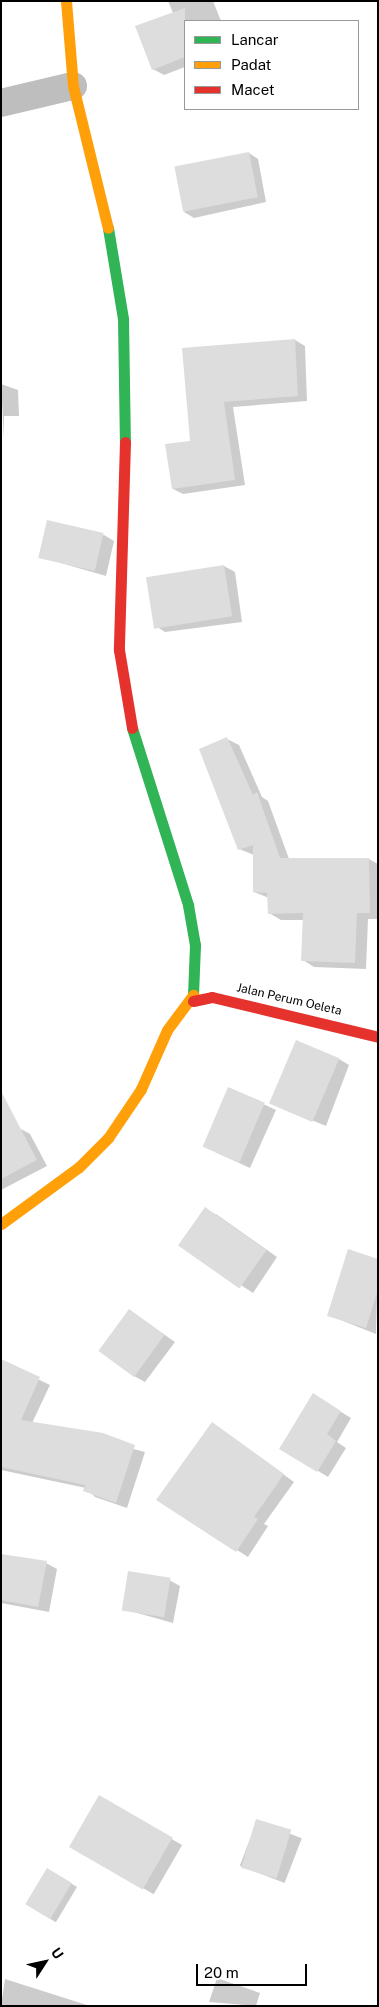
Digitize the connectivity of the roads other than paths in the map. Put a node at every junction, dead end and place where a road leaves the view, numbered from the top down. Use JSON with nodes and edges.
{"nodes":[{"id":1,"x":66,"y":1,"type":"edge"},
{"id":2,"x":73,"y":86,"type":"junction"},
{"id":3,"x":1,"y":103,"type":"edge"},
{"id":4,"x":193,"y":1001,"type":"junction"},
{"id":5,"x":378,"y":1037,"type":"edge"},
{"id":6,"x":1,"y":1224,"type":"edge"}],
"edges":[{"from":1,"to":2,"type":"street"},
{"from":2,"to":3,"type":"street"},
{"from":2,"to":4,"type":"street"},
{"from":4,"to":5,"type":"street","name":"Jalan Perum Oeleta"},
{"from":4,"to":6,"type":"street"}]}
